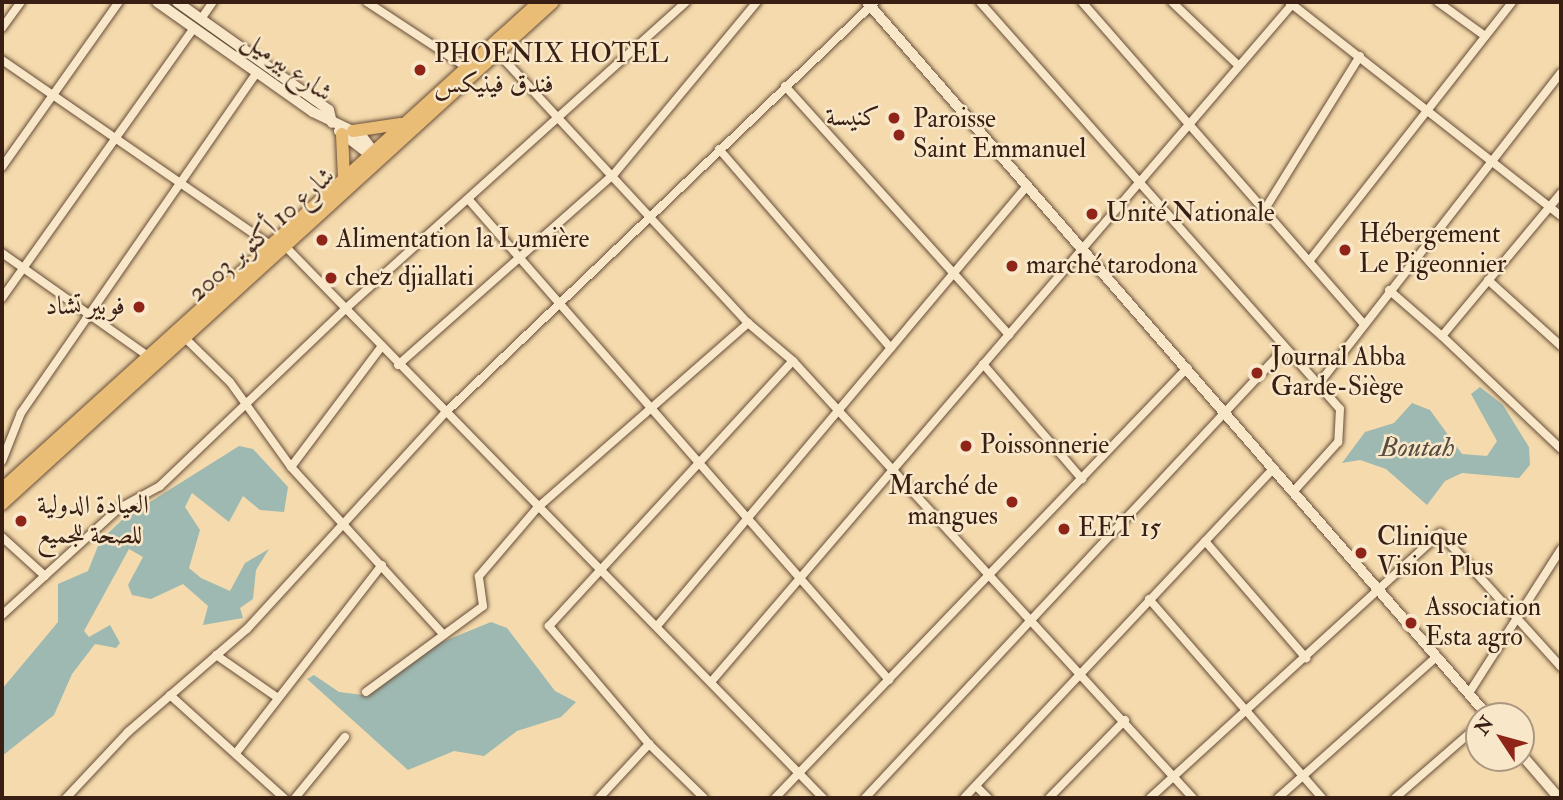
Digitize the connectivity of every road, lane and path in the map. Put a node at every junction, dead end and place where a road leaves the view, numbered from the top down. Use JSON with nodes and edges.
{"nodes":[{"id":1,"x":21,"y":2,"type":"edge"},
{"id":2,"x":119,"y":2,"type":"edge"},
{"id":3,"x":156,"y":2,"type":"edge"},
{"id":4,"x":177,"y":2,"type":"edge"},
{"id":5,"x":213,"y":2,"type":"edge"},
{"id":6,"x":367,"y":2,"type":"edge"},
{"id":7,"x":539,"y":2,"type":"edge"},
{"id":8,"x":553,"y":2,"type":"edge"},
{"id":9,"x":685,"y":2,"type":"edge"},
{"id":10,"x":757,"y":2,"type":"edge"},
{"id":11,"x":980,"y":2,"type":"edge"},
{"id":12,"x":1082,"y":2,"type":"edge"},
{"id":13,"x":1172,"y":2,"type":"edge"},
{"id":14,"x":1438,"y":2,"type":"edge"},
{"id":15,"x":1512,"y":2,"type":"edge"},
{"id":16,"x":870,"y":3,"type":"edge"},
{"id":17,"x":1292,"y":3,"type":"edge"},
{"id":18,"x":201,"y":19,"type":"junction"},
{"id":19,"x":2,"y":28,"type":"edge"},
{"id":20,"x":194,"y":28,"type":"junction"},
{"id":21,"x":1485,"y":36,"type":"junction"},
{"id":22,"x":494,"y":49,"type":"junction"},
{"id":23,"x":1360,"y":57,"type":"junction"},
{"id":24,"x":2,"y":60,"type":"edge"},
{"id":25,"x":1238,"y":65,"type":"junction"},
{"id":26,"x":466,"y":67,"type":"junction"},
{"id":27,"x":257,"y":72,"type":"junction"},
{"id":28,"x":1561,"y":73,"type":"edge"},
{"id":29,"x":785,"y":86,"type":"junction"},
{"id":30,"x":52,"y":96,"type":"junction"},
{"id":31,"x":1428,"y":109,"type":"junction"},
{"id":32,"x":558,"y":116,"type":"junction"},
{"id":33,"x":1189,"y":121,"type":"junction"},
{"id":34,"x":332,"y":123,"type":"junction"},
{"id":35,"x":404,"y":123,"type":"junction"},
{"id":36,"x":347,"y":133,"type":"junction"},
{"id":37,"x":114,"y":140,"type":"junction"},
{"id":38,"x":719,"y":149,"type":"junction"},
{"id":39,"x":375,"y":156,"type":"junction"},
{"id":40,"x":1493,"y":160,"type":"junction"},
{"id":41,"x":2,"y":167,"type":"edge"},
{"id":42,"x":614,"y":174,"type":"junction"},
{"id":43,"x":344,"y":178,"type":"junction"},
{"id":44,"x":1139,"y":182,"type":"junction"},
{"id":45,"x":181,"y":185,"type":"junction"},
{"id":46,"x":1027,"y":186,"type":"junction"},
{"id":47,"x":1561,"y":193,"type":"edge"},
{"id":48,"x":469,"y":200,"type":"junction"},
{"id":49,"x":1549,"y":207,"type":"junction"},
{"id":50,"x":1265,"y":209,"type":"junction"},
{"id":51,"x":652,"y":214,"type":"junction"},
{"id":52,"x":1561,"y":216,"type":"edge"},
{"id":53,"x":277,"y":242,"type":"junction"},
{"id":54,"x":1083,"y":249,"type":"junction"},
{"id":55,"x":2,"y":253,"type":"edge"},
{"id":56,"x":1310,"y":260,"type":"junction"},
{"id":57,"x":519,"y":263,"type":"junction"},
{"id":58,"x":22,"y":267,"type":"junction"},
{"id":59,"x":951,"y":276,"type":"junction"},
{"id":60,"x":1488,"y":280,"type":"junction"},
{"id":61,"x":1390,"y":290,"type":"junction"},
{"id":62,"x":2,"y":298,"type":"edge"},
{"id":63,"x":557,"y":307,"type":"junction"},
{"id":64,"x":344,"y":310,"type":"junction"},
{"id":65,"x":92,"y":315,"type":"junction"},
{"id":66,"x":748,"y":323,"type":"junction"},
{"id":67,"x":1364,"y":324,"type":"junction"},
{"id":68,"x":1009,"y":335,"type":"junction"},
{"id":69,"x":1442,"y":336,"type":"junction"},
{"id":70,"x":184,"y":337,"type":"junction"},
{"id":71,"x":1561,"y":346,"type":"edge"},
{"id":72,"x":381,"y":347,"type":"junction"},
{"id":73,"x":891,"y":348,"type":"junction"},
{"id":74,"x":1283,"y":350,"type":"junction"},
{"id":75,"x":152,"y":359,"type":"junction"},
{"id":76,"x":793,"y":361,"type":"junction"},
{"id":77,"x":983,"y":364,"type":"junction"},
{"id":78,"x":398,"y":365,"type":"junction"},
{"id":79,"x":1187,"y":368,"type":"junction"},
{"id":80,"x":1317,"y":386,"type":"junction"},
{"id":81,"x":243,"y":404,"type":"junction"},
{"id":82,"x":647,"y":408,"type":"junction"},
{"id":83,"x":839,"y":412,"type":"junction"},
{"id":84,"x":1225,"y":412,"type":"junction"},
{"id":85,"x":444,"y":414,"type":"junction"},
{"id":86,"x":1561,"y":449,"type":"edge"},
{"id":87,"x":2,"y":461,"type":"edge"},
{"id":88,"x":697,"y":462,"type":"junction"},
{"id":89,"x":291,"y":467,"type":"junction"},
{"id":90,"x":1273,"y":469,"type":"junction"},
{"id":91,"x":892,"y":472,"type":"junction"},
{"id":92,"x":1082,"y":479,"type":"junction"},
{"id":93,"x":2,"y":489,"type":"edge"},
{"id":94,"x":1293,"y":492,"type":"junction"},
{"id":95,"x":2,"y":504,"type":"edge"},
{"id":96,"x":537,"y":508,"type":"junction"},
{"id":97,"x":341,"y":519,"type":"junction"},
{"id":98,"x":749,"y":521,"type":"junction"},
{"id":99,"x":2,"y":537,"type":"edge"},
{"id":100,"x":1205,"y":541,"type":"junction"},
{"id":101,"x":1560,"y":552,"type":"edge"},
{"id":102,"x":382,"y":565,"type":"junction"},
{"id":103,"x":602,"y":571,"type":"junction"},
{"id":104,"x":45,"y":576,"type":"junction"},
{"id":105,"x":989,"y":578,"type":"junction"},
{"id":106,"x":802,"y":583,"type":"junction"},
{"id":107,"x":1379,"y":593,"type":"junction"},
{"id":108,"x":1149,"y":600,"type":"junction"},
{"id":109,"x":2,"y":615,"type":"edge"},
{"id":110,"x":1518,"y":618,"type":"junction"},
{"id":111,"x":1030,"y":621,"type":"junction"},
{"id":112,"x":657,"y":626,"type":"junction"},
{"id":113,"x":443,"y":634,"type":"junction"},
{"id":114,"x":216,"y":655,"type":"junction"},
{"id":115,"x":1436,"y":657,"type":"junction"},
{"id":116,"x":1306,"y":658,"type":"junction"},
{"id":117,"x":1561,"y":667,"type":"edge"},
{"id":118,"x":1080,"y":673,"type":"junction"},
{"id":119,"x":889,"y":680,"type":"junction"},
{"id":120,"x":711,"y":682,"type":"junction"},
{"id":121,"x":366,"y":692,"type":"dead end"},
{"id":122,"x":1469,"y":693,"type":"junction"},
{"id":123,"x":170,"y":695,"type":"junction"},
{"id":124,"x":278,"y":698,"type":"junction"},
{"id":125,"x":1476,"y":702,"type":"edge"},
{"id":126,"x":1247,"y":713,"type":"junction"},
{"id":127,"x":1125,"y":720,"type":"junction"},
{"id":128,"x":345,"y":737,"type":"dead end"},
{"id":129,"x":1465,"y":737,"type":"edge"},
{"id":130,"x":649,"y":744,"type":"junction"},
{"id":131,"x":236,"y":753,"type":"junction"},
{"id":132,"x":1535,"y":770,"type":"edge"},
{"id":133,"x":799,"y":773,"type":"junction"},
{"id":134,"x":1303,"y":776,"type":"junction"},
{"id":135,"x":1174,"y":777,"type":"junction"},
{"id":136,"x":976,"y":786,"type":"junction"},
{"id":137,"x":1558,"y":796,"type":"edge"},
{"id":138,"x":66,"y":798,"type":"edge"},
{"id":139,"x":284,"y":798,"type":"edge"},
{"id":140,"x":295,"y":798,"type":"edge"},
{"id":141,"x":599,"y":798,"type":"edge"},
{"id":142,"x":704,"y":798,"type":"edge"},
{"id":143,"x":775,"y":798,"type":"edge"},
{"id":144,"x":823,"y":798,"type":"edge"},
{"id":145,"x":865,"y":798,"type":"edge"},
{"id":146,"x":964,"y":798,"type":"edge"},
{"id":147,"x":988,"y":798,"type":"edge"},
{"id":148,"x":1049,"y":798,"type":"edge"},
{"id":149,"x":1150,"y":798,"type":"edge"},
{"id":150,"x":1193,"y":798,"type":"edge"},
{"id":151,"x":1278,"y":798,"type":"edge"},
{"id":152,"x":1322,"y":798,"type":"edge"},
{"id":153,"x":1395,"y":798,"type":"edge"}],
"edges":[{"from":1,"to":19,"type":"street"},
{"from":2,"to":30,"type":"street"},
{"from":3,"to":20,"type":"street","name":"شارع بيرميل"},
{"from":4,"to":18,"type":"street","name":"شارع بيرميل"},
{"from":5,"to":18,"type":"street"},
{"from":6,"to":26,"type":"street"},
{"from":7,"to":22,"type":"highway","name":"شارع 10 أكتوبر 2003"},
{"from":8,"to":22,"type":"highway","name":"شارع 10 أكتوبر 2003"},
{"from":9,"to":32,"type":"street"},
{"from":10,"to":42,"type":"street"},
{"from":11,"to":44,"type":"street"},
{"from":12,"to":33,"type":"street"},
{"from":13,"to":25,"type":"street"},
{"from":14,"to":21,"type":"street"},
{"from":15,"to":21,"type":"street"},
{"from":16,"to":29,"type":"street"},
{"from":16,"to":46,"type":"street"},
{"from":17,"to":23,"type":"street"},
{"from":17,"to":25,"type":"street"},
{"from":18,"to":34,"type":"street","name":"شارع بيرميل"},
{"from":20,"to":27,"type":"street","name":"شارع بيرميل"},
{"from":20,"to":37,"type":"street"},
{"from":21,"to":31,"type":"street"},
{"from":22,"to":26,"type":"highway","name":"شارع 10 أكتوبر 2003"},
{"from":22,"to":32,"type":"street"},
{"from":22,"to":39,"type":"highway","name":"شارع 10 أكتوبر 2003"},
{"from":23,"to":31,"type":"street"},
{"from":23,"to":50,"type":"street"},
{"from":24,"to":30,"type":"street"},
{"from":25,"to":33,"type":"street"},
{"from":26,"to":35,"type":"highway","name":"شارع 10 أكتوبر 2003"},
{"from":27,"to":34,"type":"street","name":"شارع بيرميل"},
{"from":27,"to":45,"type":"street"},
{"from":28,"to":40,"type":"street"},
{"from":29,"to":38,"type":"street"},
{"from":29,"to":59,"type":"street"},
{"from":30,"to":37,"type":"street"},
{"from":30,"to":41,"type":"street"},
{"from":31,"to":40,"type":"street"},
{"from":31,"to":56,"type":"street"},
{"from":32,"to":42,"type":"street"},
{"from":32,"to":48,"type":"street"},
{"from":33,"to":44,"type":"street"},
{"from":33,"to":50,"type":"street"},
{"from":34,"to":36,"type":"street"},
{"from":35,"to":36,"type":"highway"},
{"from":35,"to":39,"type":"highway","name":"شارع 10 أكتوبر 2003"},
{"from":36,"to":39,"type":"street"},
{"from":36,"to":43,"type":"highway"},
{"from":37,"to":45,"type":"street"},
{"from":37,"to":58,"type":"street"},
{"from":38,"to":51,"type":"street"},
{"from":38,"to":73,"type":"street"},
{"from":39,"to":43,"type":"highway","name":"شارع 10 أكتوبر 2003"},
{"from":39,"to":53,"type":"highway","name":"شارع 10 أكتوبر 2003"},
{"from":40,"to":49,"type":"street"},
{"from":40,"to":61,"type":"street"},
{"from":42,"to":51,"type":"street"},
{"from":42,"to":57,"type":"street"},
{"from":43,"to":53,"type":"highway","name":"شارع 10 أكتوبر 2003"},
{"from":44,"to":54,"type":"street"},
{"from":44,"to":74,"type":"street"},
{"from":45,"to":53,"type":"street"},
{"from":45,"to":65,"type":"street"},
{"from":46,"to":54,"type":"street"},
{"from":46,"to":59,"type":"street"},
{"from":47,"to":49,"type":"street"},
{"from":48,"to":57,"type":"street"},
{"from":48,"to":64,"type":"street"},
{"from":49,"to":52,"type":"street"},
{"from":49,"to":60,"type":"street"},
{"from":50,"to":56,"type":"street"},
{"from":51,"to":63,"type":"street"},
{"from":51,"to":66,"type":"street"},
{"from":53,"to":64,"type":"street"},
{"from":53,"to":70,"type":"highway","name":"شارع 10 أكتوبر 2003"},
{"from":53,"to":75,"type":"highway","name":"شارع 10 أكتوبر 2003"},
{"from":54,"to":68,"type":"street"},
{"from":54,"to":79,"type":"street"},
{"from":55,"to":58,"type":"street"},
{"from":56,"to":67,"type":"street"},
{"from":57,"to":63,"type":"street"},
{"from":57,"to":78,"type":"street"},
{"from":58,"to":62,"type":"street"},
{"from":58,"to":65,"type":"street"},
{"from":59,"to":68,"type":"street"},
{"from":59,"to":73,"type":"street"},
{"from":60,"to":69,"type":"street"},
{"from":60,"to":71,"type":"street"},
{"from":61,"to":67,"type":"street"},
{"from":61,"to":69,"type":"street"},
{"from":63,"to":82,"type":"street"},
{"from":63,"to":85,"type":"street"},
{"from":64,"to":72,"type":"street"},
{"from":64,"to":81,"type":"street"},
{"from":65,"to":75,"type":"street"},
{"from":65,"to":87,"type":"street"},
{"from":66,"to":76,"type":"street"},
{"from":66,"to":82,"type":"street"},
{"from":67,"to":80,"type":"street"},
{"from":68,"to":77,"type":"street"},
{"from":69,"to":86,"type":"street"},
{"from":70,"to":75,"type":"highway","name":"شارع 10 أكتوبر 2003"},
{"from":70,"to":81,"type":"street"},
{"from":72,"to":78,"type":"street"},
{"from":72,"to":89,"type":"street"},
{"from":73,"to":83,"type":"street"},
{"from":74,"to":80,"type":"street"},
{"from":74,"to":84,"type":"street"},
{"from":75,"to":93,"type":"highway","name":"شارع 10 أكتوبر 2003"},
{"from":75,"to":95,"type":"highway","name":"شارع 10 أكتوبر 2003"},
{"from":76,"to":83,"type":"street"},
{"from":76,"to":88,"type":"street"},
{"from":77,"to":91,"type":"street"},
{"from":77,"to":92,"type":"street"},
{"from":78,"to":85,"type":"street"},
{"from":79,"to":84,"type":"street"},
{"from":79,"to":92,"type":"street"},
{"from":80,"to":94,"type":"street"},
{"from":81,"to":89,"type":"street"},
{"from":81,"to":104,"type":"street"},
{"from":82,"to":88,"type":"street"},
{"from":82,"to":96,"type":"street"},
{"from":83,"to":91,"type":"street"},
{"from":83,"to":98,"type":"street"},
{"from":84,"to":90,"type":"street"},
{"from":84,"to":111,"type":"street"},
{"from":85,"to":96,"type":"street"},
{"from":85,"to":97,"type":"street"},
{"from":88,"to":98,"type":"street"},
{"from":88,"to":103,"type":"street"},
{"from":89,"to":97,"type":"street"},
{"from":90,"to":94,"type":"street"},
{"from":90,"to":100,"type":"street"},
{"from":91,"to":105,"type":"street"},
{"from":91,"to":106,"type":"street"},
{"from":92,"to":105,"type":"street"},
{"from":94,"to":107,"type":"street"},
{"from":96,"to":103,"type":"street"},
{"from":96,"to":113,"type":"street"},
{"from":97,"to":102,"type":"street"},
{"from":97,"to":114,"type":"street"},
{"from":98,"to":106,"type":"street"},
{"from":98,"to":112,"type":"street"},
{"from":99,"to":104,"type":"street"},
{"from":100,"to":108,"type":"street"},
{"from":100,"to":116,"type":"street"},
{"from":101,"to":110,"type":"street"},
{"from":102,"to":113,"type":"street"},
{"from":102,"to":124,"type":"street"},
{"from":103,"to":112,"type":"street"},
{"from":103,"to":130,"type":"street"},
{"from":104,"to":109,"type":"street"},
{"from":105,"to":111,"type":"street"},
{"from":105,"to":119,"type":"street"},
{"from":106,"to":119,"type":"street"},
{"from":106,"to":120,"type":"street"},
{"from":107,"to":110,"type":"street"},
{"from":107,"to":115,"type":"street"},
{"from":107,"to":116,"type":"street"},
{"from":108,"to":118,"type":"street"},
{"from":108,"to":126,"type":"street"},
{"from":110,"to":117,"type":"street"},
{"from":110,"to":122,"type":"street"},
{"from":111,"to":118,"type":"street"},
{"from":111,"to":145,"type":"street"},
{"from":112,"to":120,"type":"street"},
{"from":113,"to":121,"type":"street"},
{"from":114,"to":123,"type":"street"},
{"from":114,"to":124,"type":"street"},
{"from":115,"to":122,"type":"street"},
{"from":115,"to":134,"type":"street"},
{"from":116,"to":126,"type":"street"},
{"from":118,"to":127,"type":"street"},
{"from":118,"to":136,"type":"street"},
{"from":119,"to":133,"type":"street"},
{"from":120,"to":133,"type":"street"},
{"from":122,"to":125,"type":"street"},
{"from":123,"to":131,"type":"street"},
{"from":123,"to":138,"type":"street"},
{"from":124,"to":131,"type":"street"},
{"from":126,"to":134,"type":"street"},
{"from":126,"to":135,"type":"street"},
{"from":127,"to":135,"type":"street"},
{"from":127,"to":148,"type":"street"},
{"from":128,"to":140,"type":"street"},
{"from":129,"to":153,"type":"street"},
{"from":130,"to":141,"type":"street"},
{"from":130,"to":142,"type":"street"},
{"from":131,"to":139,"type":"street"},
{"from":132,"to":137,"type":"street"},
{"from":133,"to":143,"type":"street"},
{"from":133,"to":144,"type":"street"},
{"from":134,"to":151,"type":"street"},
{"from":134,"to":152,"type":"street"},
{"from":135,"to":149,"type":"street"},
{"from":135,"to":150,"type":"street"},
{"from":136,"to":146,"type":"street"},
{"from":136,"to":147,"type":"street"}]}
